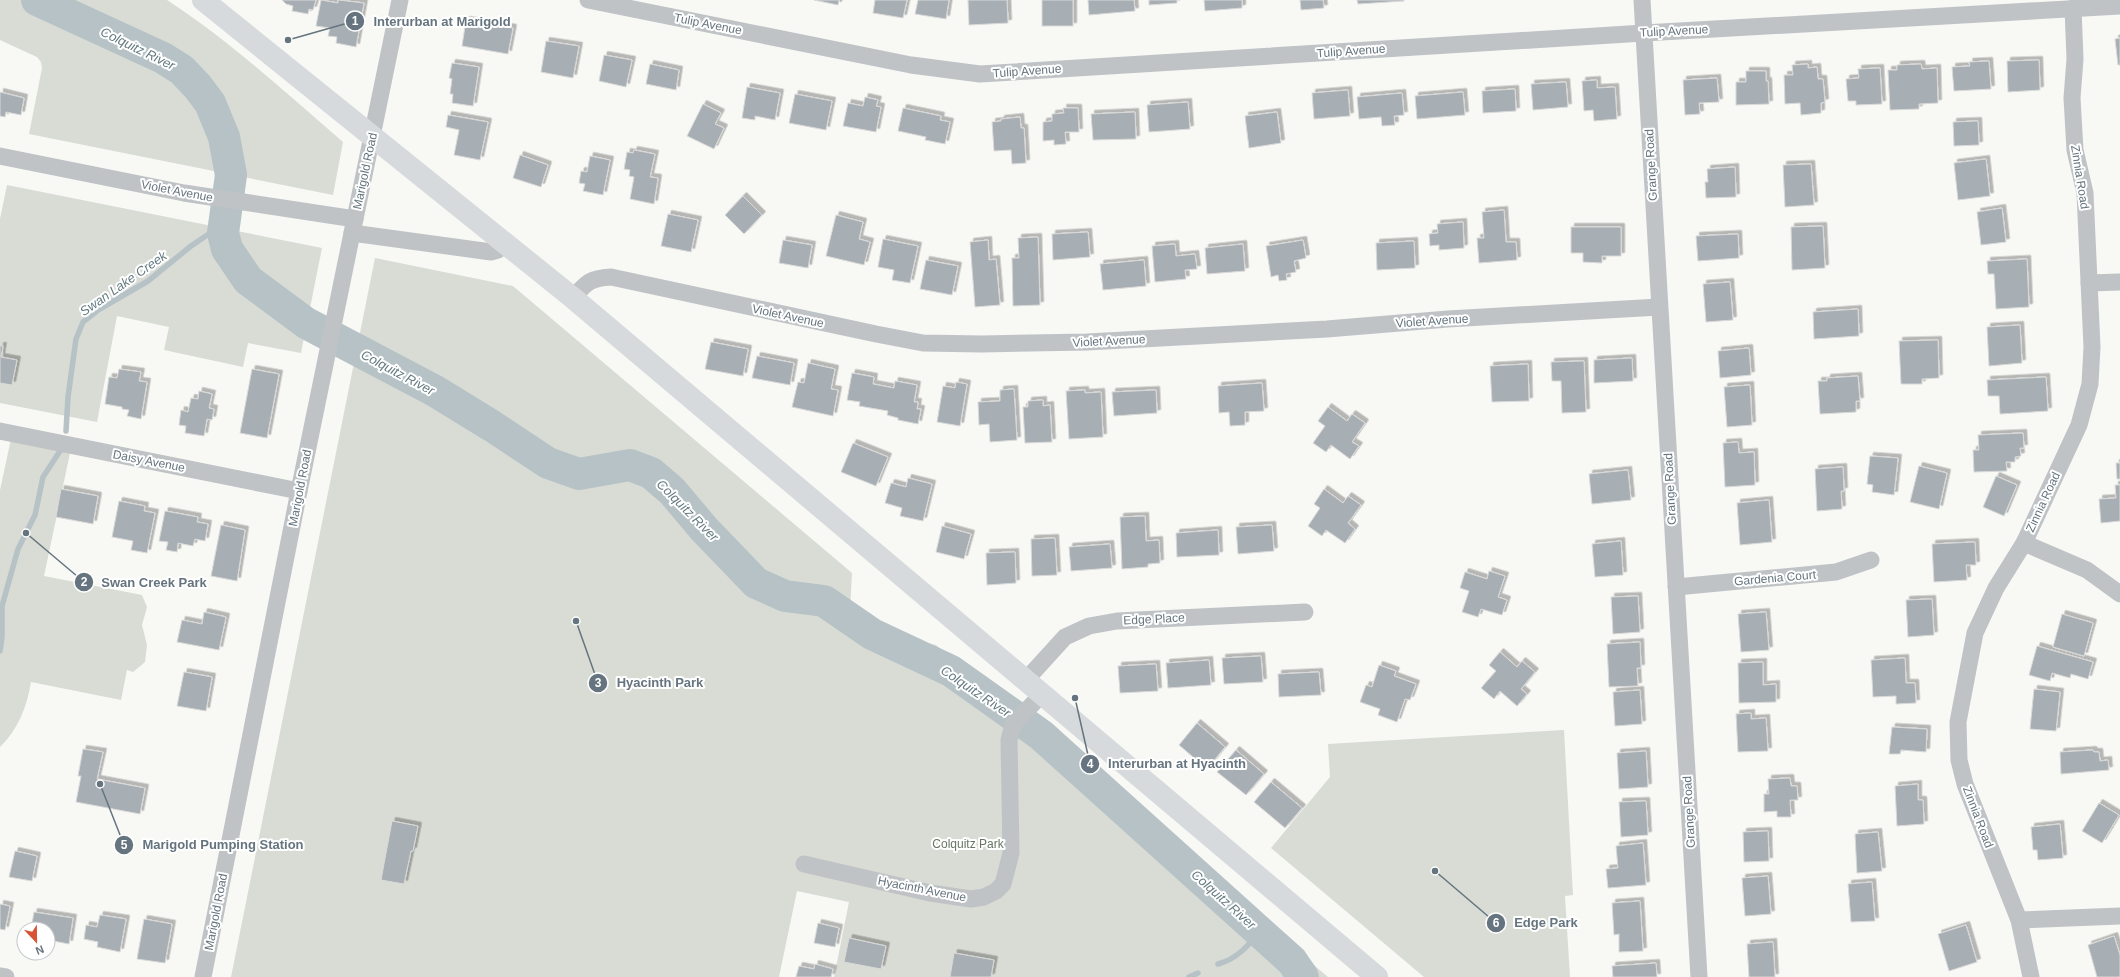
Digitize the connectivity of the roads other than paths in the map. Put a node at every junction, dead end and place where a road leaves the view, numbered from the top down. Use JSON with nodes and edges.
{"nodes":[{"id":1,"x":203,"y":0,"type":"edge"},
{"id":2,"x":400,"y":0,"type":"edge"},
{"id":3,"x":588,"y":0,"type":"edge"},
{"id":4,"x":1642,"y":0,"type":"edge"},
{"id":5,"x":2120,"y":6,"type":"edge"},
{"id":6,"x":2073,"y":8,"type":"junction"},
{"id":7,"x":1644,"y":33,"type":"junction"},
{"id":8,"x":372,"y":136,"type":"junction"},
{"id":9,"x":0,"y":156,"type":"edge"},
{"id":10,"x":353,"y":226,"type":"junction"},
{"id":11,"x":505,"y":242,"type":"junction"},
{"id":12,"x":2120,"y":282,"type":"edge"},
{"id":13,"x":2089,"y":283,"type":"junction"},
{"id":14,"x":573,"y":298,"type":"junction"},
{"id":15,"x":1659,"y":307,"type":"junction"},
{"id":16,"x":0,"y":431,"type":"edge"},
{"id":17,"x":299,"y":491,"type":"junction"},
{"id":18,"x":2024,"y":543,"type":"junction"},
{"id":19,"x":1872,"y":560,"type":"dead end"},
{"id":20,"x":1676,"y":587,"type":"junction"},
{"id":21,"x":2120,"y":594,"type":"edge"},
{"id":22,"x":1305,"y":612,"type":"dead end"},
{"id":23,"x":1033,"y":688,"type":"junction"},
{"id":24,"x":804,"y":864,"type":"dead end"},
{"id":25,"x":2120,"y":916,"type":"edge"},
{"id":26,"x":2019,"y":920,"type":"junction"},
{"id":27,"x":0,"y":976,"type":"edge"},
{"id":28,"x":6,"y":977,"type":"edge"},
{"id":29,"x":203,"y":977,"type":"edge"},
{"id":30,"x":1377,"y":977,"type":"edge"},
{"id":31,"x":1699,"y":977,"type":"edge"},
{"id":32,"x":2031,"y":977,"type":"edge"}],
"edges":[{"from":1,"to":8,"type":"main road"},
{"from":2,"to":8,"type":"street","name":"Marigold Road"},
{"from":3,"to":7,"type":"street","name":"Tulip Avenue"},
{"from":4,"to":7,"type":"street","name":"Grange Road"},
{"from":5,"to":6,"type":"street","name":"Tulip Avenue"},
{"from":6,"to":7,"type":"street","name":"Tulip Avenue"},
{"from":6,"to":13,"type":"street","name":"Zinnia Road"},
{"from":7,"to":15,"type":"street","name":"Grange Road"},
{"from":8,"to":10,"type":"street","name":"Marigold Road"},
{"from":8,"to":11,"type":"main road"},
{"from":9,"to":10,"type":"street","name":"Violet Avenue"},
{"from":10,"to":11,"type":"street","name":"Violet Avenue"},
{"from":10,"to":17,"type":"street","name":"Marigold Road"},
{"from":11,"to":14,"type":"main road"},
{"from":12,"to":13,"type":"street"},
{"from":13,"to":18,"type":"street","name":"Zinnia Road"},
{"from":14,"to":15,"type":"street","name":"Violet Avenue"},
{"from":14,"to":23,"type":"main road"},
{"from":15,"to":20,"type":"street","name":"Grange Road"},
{"from":16,"to":17,"type":"street","name":"Daisy Avenue"},
{"from":17,"to":29,"type":"street","name":"Marigold Road"},
{"from":18,"to":21,"type":"street"},
{"from":18,"to":26,"type":"street","name":"Zinnia Road"},
{"from":19,"to":20,"type":"street","name":"Gardenia Court"},
{"from":20,"to":31,"type":"street","name":"Grange Road"},
{"from":22,"to":23,"type":"street","name":"Edge Place"},
{"from":23,"to":24,"type":"street","name":"Hyacinth Avenue"},
{"from":23,"to":30,"type":"main road"},
{"from":25,"to":26,"type":"street"},
{"from":26,"to":32,"type":"street","name":"Zinnia Road"},
{"from":27,"to":28,"type":"street"}]}
